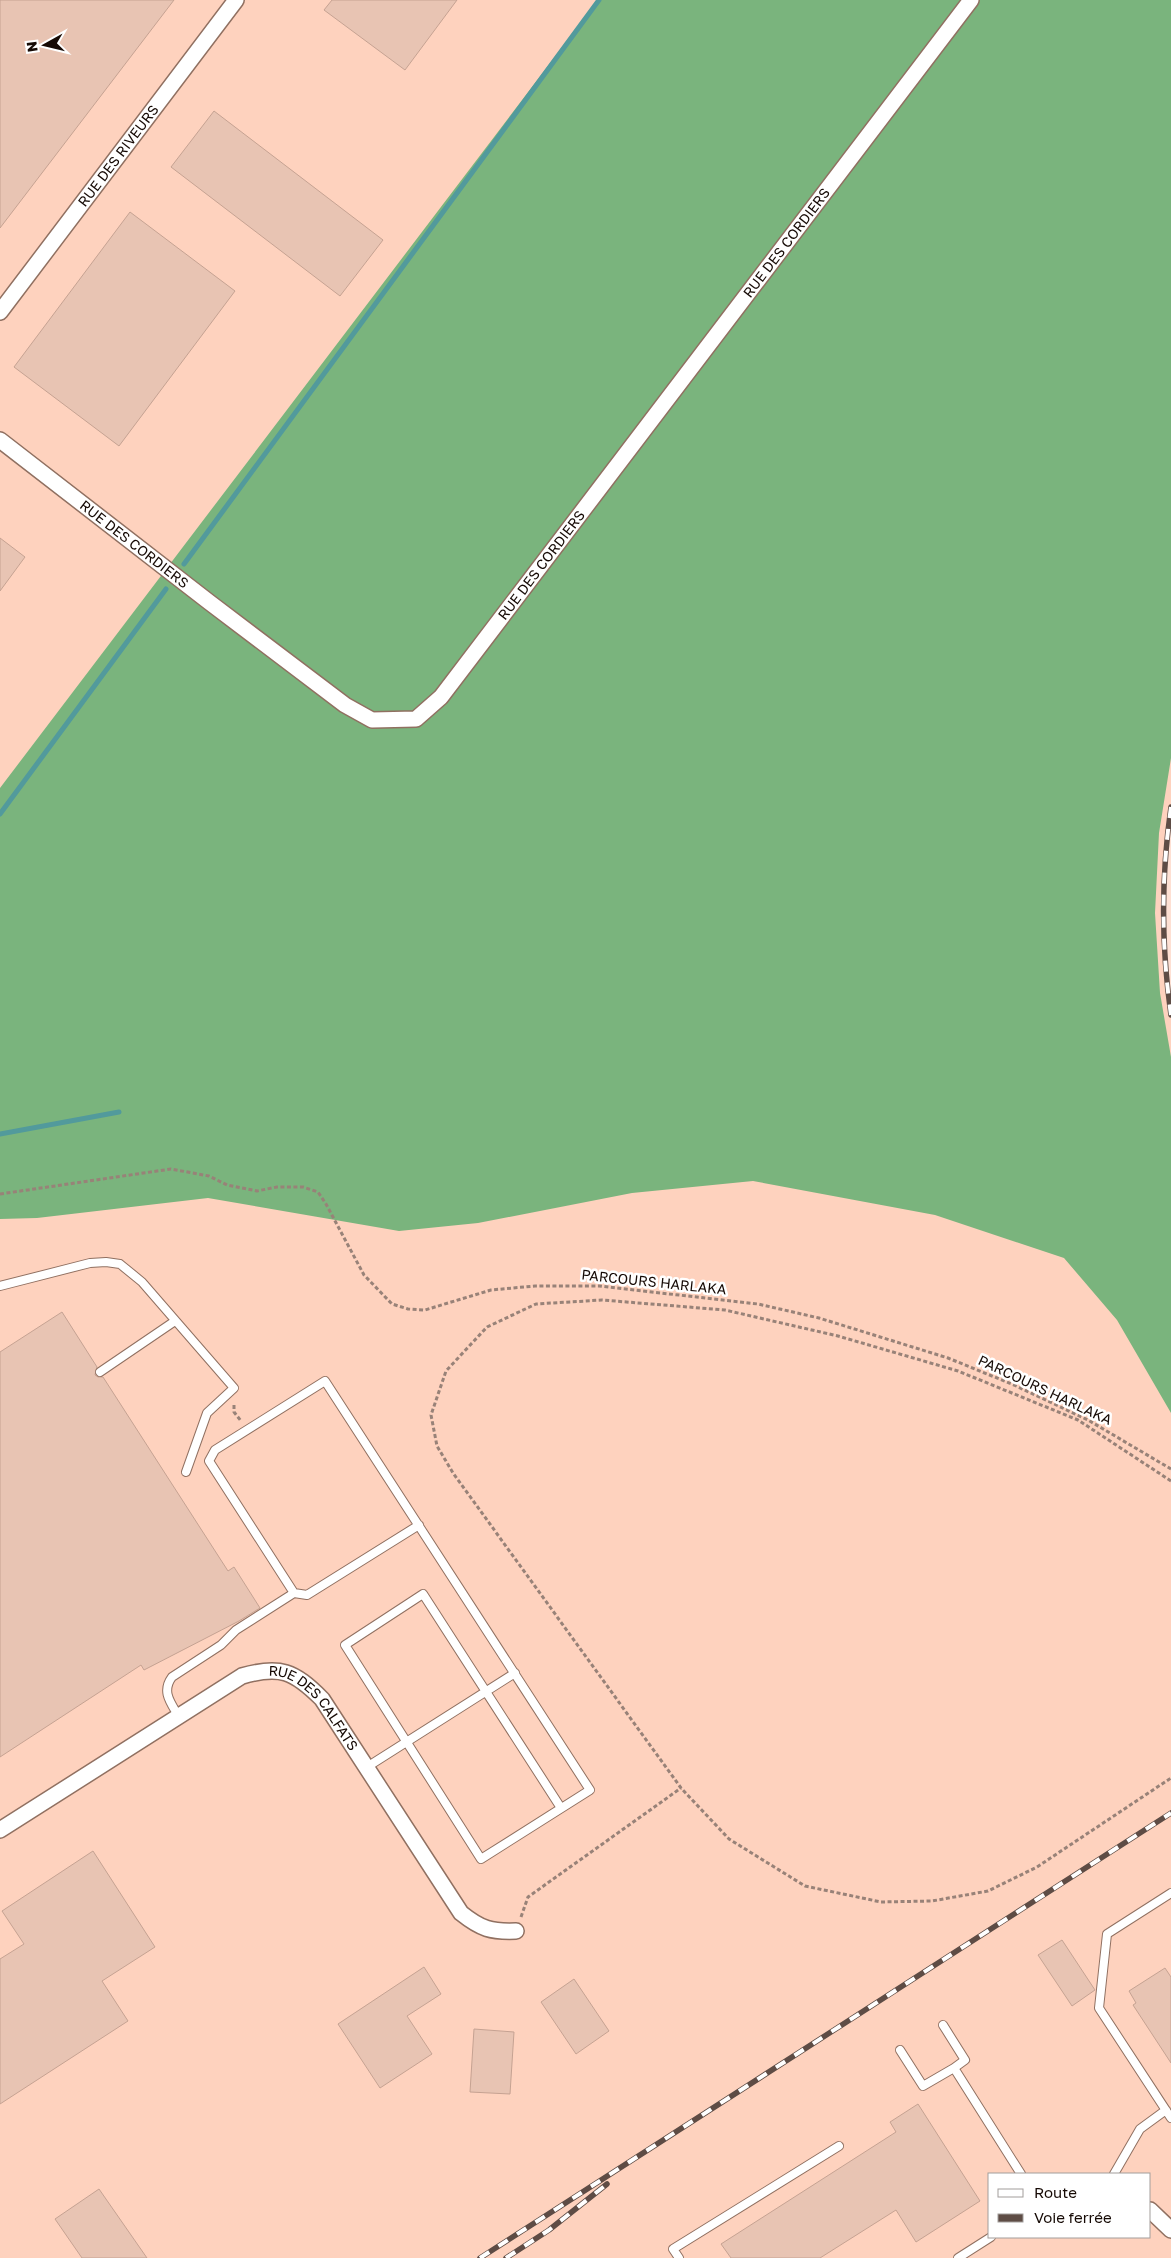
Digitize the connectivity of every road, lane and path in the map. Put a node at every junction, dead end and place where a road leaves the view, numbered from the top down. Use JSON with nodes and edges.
{"nodes":[{"id":1,"x":236,"y":0,"type":"edge"},
{"id":2,"x":971,"y":0,"type":"edge"},
{"id":3,"x":0,"y":312,"type":"edge"},
{"id":4,"x":0,"y":440,"type":"edge"},
{"id":5,"x":0,"y":1194,"type":"edge"},
{"id":6,"x":0,"y":1286,"type":"edge"},
{"id":7,"x":175,"y":1321,"type":"junction"},
{"id":8,"x":100,"y":1372,"type":"dead end"},
{"id":9,"x":1171,"y":1469,"type":"edge"},
{"id":10,"x":186,"y":1472,"type":"dead end"},
{"id":11,"x":1171,"y":1481,"type":"edge"},
{"id":12,"x":418,"y":1525,"type":"junction"},
{"id":13,"x":294,"y":1593,"type":"junction"},
{"id":14,"x":514,"y":1673,"type":"junction"},
{"id":15,"x":486,"y":1691,"type":"junction"},
{"id":16,"x":179,"y":1717,"type":"junction"},
{"id":17,"x":407,"y":1742,"type":"junction"},
{"id":18,"x":367,"y":1767,"type":"junction"},
{"id":19,"x":1171,"y":1778,"type":"edge"},
{"id":20,"x":681,"y":1788,"type":"junction"},
{"id":21,"x":561,"y":1808,"type":"junction"},
{"id":22,"x":0,"y":1830,"type":"edge"},
{"id":23,"x":1171,"y":1893,"type":"edge"},
{"id":24,"x":516,"y":1932,"type":"joint"},
{"id":25,"x":943,"y":2025,"type":"dead end"},
{"id":26,"x":900,"y":2050,"type":"dead end"},
{"id":27,"x":954,"y":2068,"type":"junction"},
{"id":28,"x":1166,"y":2110,"type":"junction"},
{"id":29,"x":1171,"y":2118,"type":"edge"},
{"id":30,"x":838,"y":2146,"type":"dead end"},
{"id":31,"x":1020,"y":2173,"type":"edge"},
{"id":32,"x":1115,"y":2173,"type":"edge"},
{"id":33,"x":1151,"y":2211,"type":"edge"},
{"id":34,"x":1171,"y":2230,"type":"edge"},
{"id":35,"x":989,"y":2238,"type":"edge"},
{"id":36,"x":679,"y":2258,"type":"edge"},
{"id":37,"x":958,"y":2258,"type":"edge"}],
"edges":[{"from":1,"to":3,"type":"street","name":"RUE DES RIVEURS"},
{"from":2,"to":4,"type":"street","name":"RUE DES CORDIERS"},
{"from":5,"to":9,"type":"path","name":"PARCOURS HARLAKA"},
{"from":6,"to":7,"type":"lane"},
{"from":7,"to":8,"type":"lane"},
{"from":7,"to":10,"type":"lane"},
{"from":11,"to":20,"type":"path"},
{"from":12,"to":13,"type":"lane"},
{"from":12,"to":13,"type":"lane"},
{"from":12,"to":14,"type":"lane"},
{"from":13,"to":16,"type":"lane"},
{"from":14,"to":15,"type":"lane"},
{"from":14,"to":21,"type":"lane"},
{"from":15,"to":17,"type":"lane"},
{"from":15,"to":17,"type":"lane"},
{"from":15,"to":21,"type":"lane"},
{"from":16,"to":18,"type":"street","name":"RUE DES CALFATS"},
{"from":16,"to":22,"type":"street","name":"RUE DES CALFATS"},
{"from":17,"to":18,"type":"lane"},
{"from":17,"to":21,"type":"lane"},
{"from":18,"to":24,"type":"street","name":"RUE DES CALFATS"},
{"from":19,"to":20,"type":"path"},
{"from":20,"to":24,"type":"path"},
{"from":23,"to":28,"type":"lane"},
{"from":25,"to":27,"type":"lane"},
{"from":26,"to":27,"type":"lane"},
{"from":27,"to":31,"type":"lane"},
{"from":28,"to":29,"type":"lane"},
{"from":28,"to":32,"type":"lane"},
{"from":30,"to":36,"type":"lane"},
{"from":33,"to":34,"type":"street"},
{"from":35,"to":37,"type":"lane"}]}
